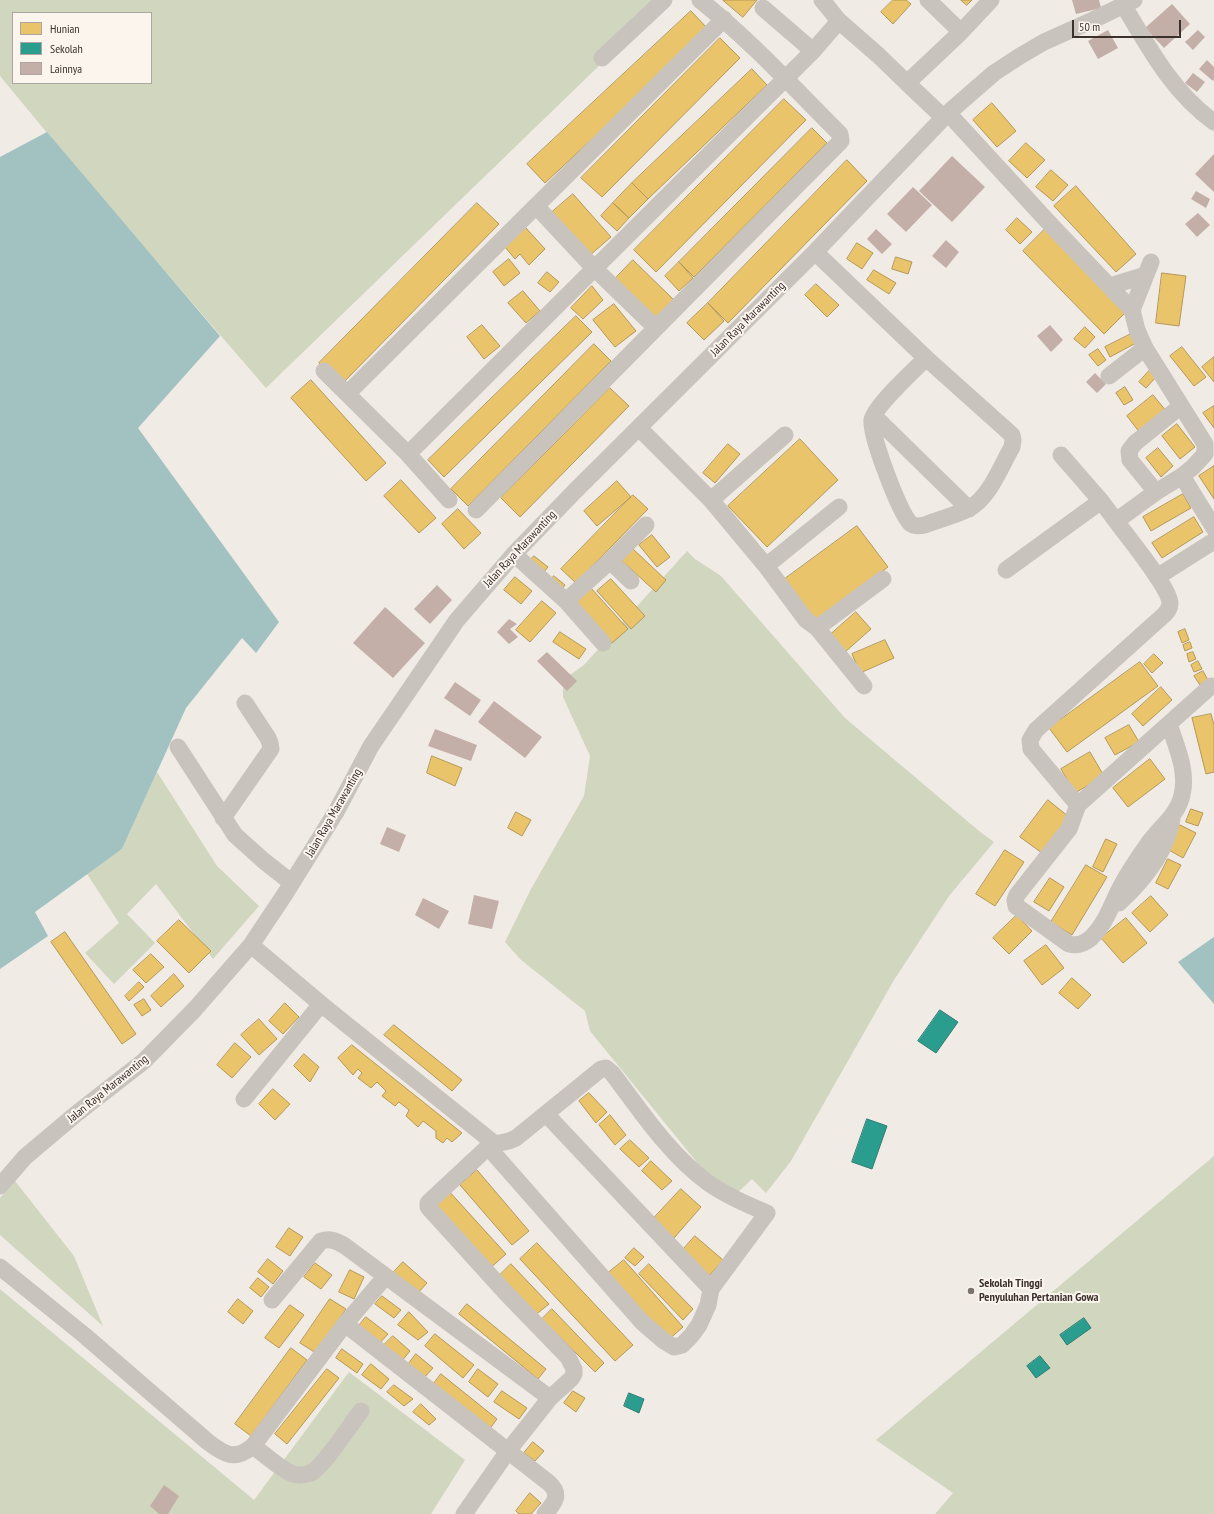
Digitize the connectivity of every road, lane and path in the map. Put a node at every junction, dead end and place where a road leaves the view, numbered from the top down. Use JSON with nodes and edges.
{"nodes":[{"id":1,"x":664,"y":0,"type":"edge"},
{"id":2,"x":700,"y":0,"type":"edge"},
{"id":3,"x":822,"y":0,"type":"edge"},
{"id":4,"x":928,"y":0,"type":"edge"},
{"id":5,"x":991,"y":0,"type":"edge"},
{"id":6,"x":1129,"y":3,"type":"edge"},
{"id":7,"x":764,"y":8,"type":"dead end"},
{"id":8,"x":724,"y":20,"type":"junction"},
{"id":9,"x":839,"y":21,"type":"junction"},
{"id":10,"x":961,"y":32,"type":"junction"},
{"id":11,"x":813,"y":51,"type":"junction"},
{"id":12,"x":602,"y":58,"type":"dead end"},
{"id":13,"x":784,"y":78,"type":"junction"},
{"id":14,"x":907,"y":83,"type":"junction"},
{"id":15,"x":946,"y":116,"type":"junction"},
{"id":16,"x":1214,"y":122,"type":"edge"},
{"id":17,"x":536,"y":206,"type":"junction"},
{"id":18,"x":815,"y":252,"type":"junction"},
{"id":19,"x":594,"y":268,"type":"junction"},
{"id":20,"x":1110,"y":286,"type":"junction"},
{"id":21,"x":1132,"y":310,"type":"junction"},
{"id":22,"x":656,"y":328,"type":"junction"},
{"id":23,"x":1145,"y":348,"type":"junction"},
{"id":24,"x":926,"y":358,"type":"junction"},
{"id":25,"x":324,"y":371,"type":"dead end"},
{"id":26,"x":1109,"y":376,"type":"dead end"},
{"id":27,"x":348,"y":393,"type":"junction"},
{"id":28,"x":1181,"y":406,"type":"junction"},
{"id":29,"x":874,"y":416,"type":"junction"},
{"id":30,"x":640,"y":428,"type":"junction"},
{"id":31,"x":785,"y":435,"type":"dead end"},
{"id":32,"x":408,"y":454,"type":"junction"},
{"id":33,"x":1061,"y":455,"type":"dead end"},
{"id":34,"x":1182,"y":476,"type":"junction"},
{"id":35,"x":1156,"y":492,"type":"junction"},
{"id":36,"x":449,"y":500,"type":"dead end"},
{"id":37,"x":711,"y":500,"type":"junction"},
{"id":38,"x":1101,"y":501,"type":"junction"},
{"id":39,"x":839,"y":507,"type":"dead end"},
{"id":40,"x":969,"y":509,"type":"junction"},
{"id":41,"x":476,"y":510,"type":"dead end"},
{"id":42,"x":1116,"y":521,"type":"junction"},
{"id":43,"x":646,"y":525,"type":"dead end"},
{"id":44,"x":1214,"y":528,"type":"edge"},
{"id":45,"x":1214,"y":541,"type":"edge"},
{"id":46,"x":514,"y":554,"type":"junction"},
{"id":47,"x":610,"y":561,"type":"junction"},
{"id":48,"x":766,"y":566,"type":"junction"},
{"id":49,"x":1006,"y":570,"type":"dead end"},
{"id":50,"x":1157,"y":577,"type":"junction"},
{"id":51,"x":883,"y":579,"type":"dead end"},
{"id":52,"x":631,"y":581,"type":"dead end"},
{"id":53,"x":566,"y":601,"type":"junction"},
{"id":54,"x":817,"y":628,"type":"junction"},
{"id":55,"x":603,"y":643,"type":"dead end"},
{"id":56,"x":864,"y":686,"type":"dead end"},
{"id":57,"x":1210,"y":686,"type":"dead end"},
{"id":58,"x":245,"y":704,"type":"dead end"},
{"id":59,"x":1169,"y":724,"type":"junction"},
{"id":60,"x":178,"y":747,"type":"dead end"},
{"id":61,"x":1078,"y":805,"type":"junction"},
{"id":62,"x":223,"y":818,"type":"junction"},
{"id":63,"x":292,"y":883,"type":"junction"},
{"id":64,"x":251,"y":945,"type":"junction"},
{"id":65,"x":321,"y":1004,"type":"junction"},
{"id":66,"x":244,"y":1099,"type":"dead end"},
{"id":67,"x":546,"y":1114,"type":"junction"},
{"id":68,"x":491,"y":1145,"type":"junction"},
{"id":69,"x":0,"y":1186,"type":"edge"},
{"id":70,"x":0,"y":1267,"type":"edge"},
{"id":71,"x":385,"y":1276,"type":"junction"},
{"id":72,"x":711,"y":1289,"type":"junction"},
{"id":73,"x":272,"y":1300,"type":"dead end"},
{"id":74,"x":345,"y":1324,"type":"junction"},
{"id":75,"x":550,"y":1398,"type":"junction"},
{"id":76,"x":361,"y":1411,"type":"dead end"},
{"id":77,"x":253,"y":1446,"type":"junction"},
{"id":78,"x":508,"y":1451,"type":"junction"},
{"id":79,"x":464,"y":1514,"type":"edge"},
{"id":80,"x":545,"y":1514,"type":"edge"}],
"edges":[{"from":1,"to":12,"type":"street"},
{"from":2,"to":8,"type":"street"},
{"from":3,"to":9,"type":"street"},
{"from":4,"to":10,"type":"street"},
{"from":5,"to":10,"type":"street"},
{"from":6,"to":15,"type":"street","name":"Jalan Raya Marawanting"},
{"from":6,"to":16,"type":"street"},
{"from":7,"to":11,"type":"street"},
{"from":8,"to":13,"type":"street"},
{"from":8,"to":17,"type":"street"},
{"from":9,"to":11,"type":"street"},
{"from":9,"to":14,"type":"street"},
{"from":10,"to":14,"type":"street"},
{"from":11,"to":13,"type":"street"},
{"from":13,"to":19,"type":"street"},
{"from":13,"to":22,"type":"street"},
{"from":14,"to":15,"type":"street"},
{"from":15,"to":18,"type":"street","name":"Jalan Raya Marawanting"},
{"from":15,"to":20,"type":"street"},
{"from":17,"to":19,"type":"street"},
{"from":17,"to":27,"type":"street"},
{"from":18,"to":24,"type":"street"},
{"from":18,"to":30,"type":"street","name":"Jalan Raya Marawanting"},
{"from":19,"to":22,"type":"street"},
{"from":19,"to":32,"type":"street"},
{"from":20,"to":21,"type":"street"},
{"from":20,"to":21,"type":"street"},
{"from":21,"to":23,"type":"street"},
{"from":22,"to":41,"type":"street"},
{"from":23,"to":26,"type":"street"},
{"from":23,"to":28,"type":"street"},
{"from":24,"to":29,"type":"street"},
{"from":24,"to":40,"type":"street"},
{"from":25,"to":27,"type":"street"},
{"from":27,"to":32,"type":"street"},
{"from":28,"to":34,"type":"street"},
{"from":28,"to":35,"type":"street"},
{"from":29,"to":40,"type":"street"},
{"from":29,"to":40,"type":"street"},
{"from":30,"to":37,"type":"street"},
{"from":30,"to":46,"type":"street","name":"Jalan Raya Marawanting"},
{"from":31,"to":37,"type":"street"},
{"from":32,"to":36,"type":"street"},
{"from":33,"to":38,"type":"street"},
{"from":34,"to":35,"type":"street"},
{"from":34,"to":44,"type":"street"},
{"from":35,"to":42,"type":"street"},
{"from":37,"to":48,"type":"street"},
{"from":38,"to":42,"type":"street"},
{"from":38,"to":49,"type":"street"},
{"from":39,"to":48,"type":"street"},
{"from":42,"to":50,"type":"street"},
{"from":43,"to":47,"type":"street"},
{"from":45,"to":50,"type":"street"},
{"from":46,"to":53,"type":"street"},
{"from":46,"to":63,"type":"street","name":"Jalan Raya Marawanting"},
{"from":47,"to":52,"type":"street"},
{"from":47,"to":53,"type":"street"},
{"from":48,"to":54,"type":"street"},
{"from":50,"to":61,"type":"street"},
{"from":51,"to":54,"type":"street"},
{"from":53,"to":55,"type":"street"},
{"from":54,"to":56,"type":"street"},
{"from":57,"to":59,"type":"street"},
{"from":58,"to":62,"type":"street"},
{"from":59,"to":61,"type":"street"},
{"from":59,"to":61,"type":"street"},
{"from":60,"to":62,"type":"street"},
{"from":62,"to":63,"type":"street"},
{"from":63,"to":64,"type":"street","name":"Jalan Raya Marawanting"},
{"from":64,"to":65,"type":"street"},
{"from":64,"to":69,"type":"street","name":"Jalan Raya Marawanting"},
{"from":65,"to":66,"type":"street"},
{"from":65,"to":68,"type":"street"},
{"from":67,"to":68,"type":"street"},
{"from":67,"to":72,"type":"street"},
{"from":67,"to":72,"type":"street"},
{"from":68,"to":72,"type":"street"},
{"from":68,"to":75,"type":"street"},
{"from":70,"to":77,"type":"street"},
{"from":71,"to":73,"type":"street"},
{"from":71,"to":74,"type":"street"},
{"from":71,"to":75,"type":"street"},
{"from":74,"to":77,"type":"street"},
{"from":74,"to":78,"type":"street"},
{"from":75,"to":78,"type":"street"},
{"from":76,"to":77,"type":"street"},
{"from":78,"to":79,"type":"street"},
{"from":78,"to":80,"type":"street"}]}
